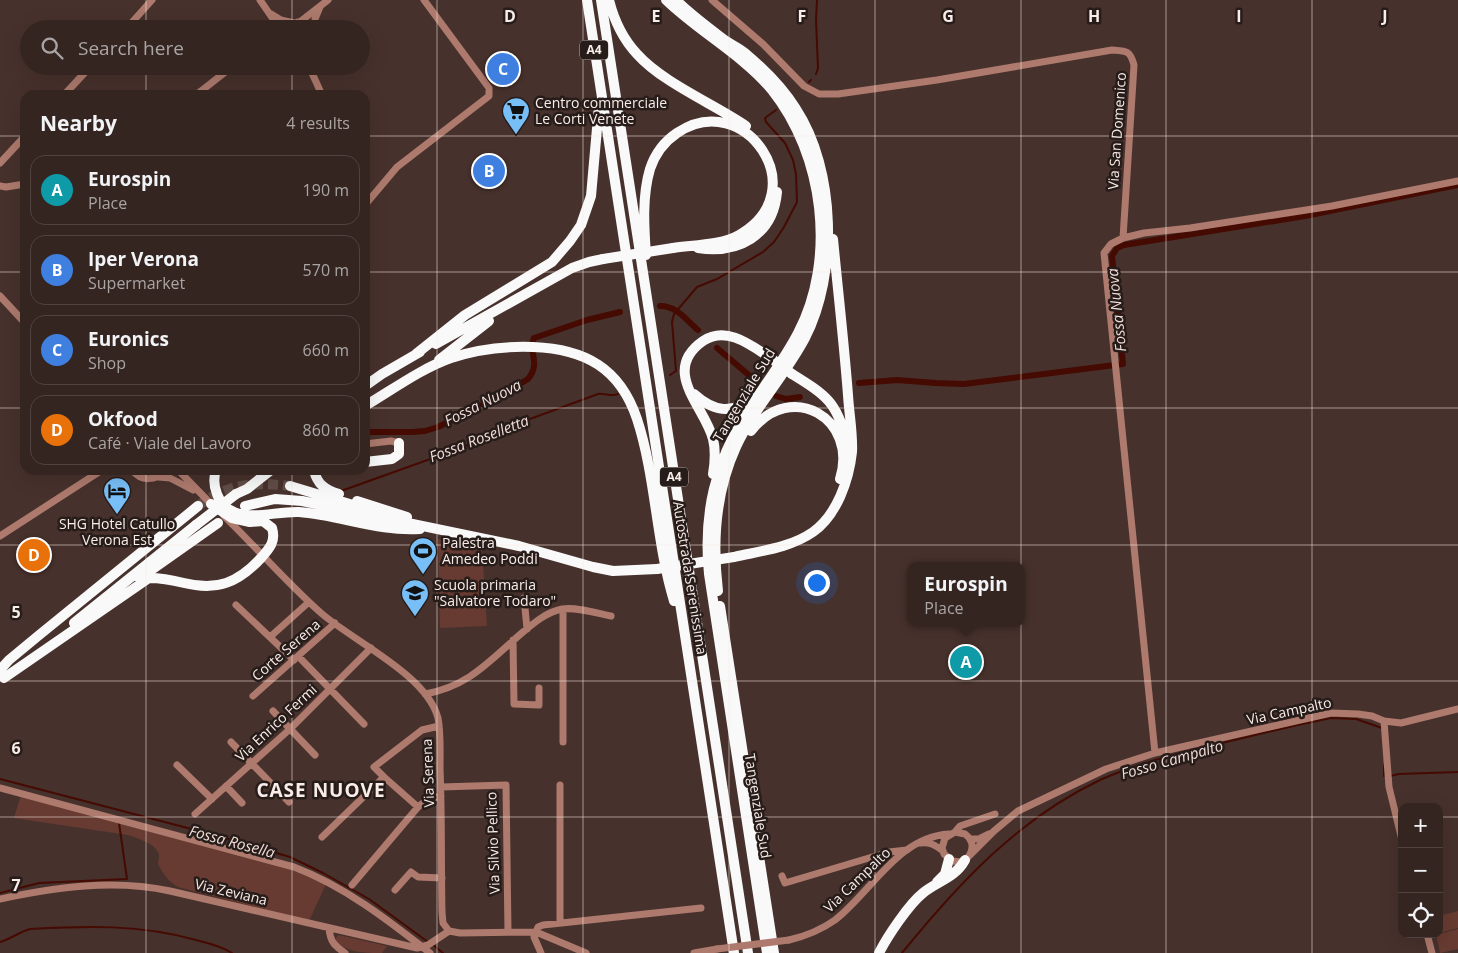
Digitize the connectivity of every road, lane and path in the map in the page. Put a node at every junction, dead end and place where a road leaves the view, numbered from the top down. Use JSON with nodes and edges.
{"nodes":[{"id":1,"x":152,"y":0,"type":"edge"},
{"id":2,"x":260,"y":0,"type":"edge"},
{"id":3,"x":328,"y":0,"type":"edge"},
{"id":4,"x":424,"y":0,"type":"edge"},
{"id":5,"x":587,"y":0,"type":"edge"},
{"id":6,"x":601,"y":0,"type":"edge"},
{"id":7,"x":609,"y":0,"type":"edge"},
{"id":8,"x":666,"y":0,"type":"edge"},
{"id":9,"x":676,"y":0,"type":"edge"},
{"id":10,"x":712,"y":0,"type":"edge"},
{"id":11,"x":321,"y":5,"type":"junction"},
{"id":12,"x":269,"y":13,"type":"junction"},
{"id":13,"x":134,"y":20,"type":"edge"},
{"id":14,"x":274,"y":20,"type":"edge"},
{"id":15,"x":281,"y":20,"type":"edge"},
{"id":16,"x":301,"y":20,"type":"edge"},
{"id":17,"x":315,"y":20,"type":"edge"},
{"id":18,"x":83,"y":75,"type":"edge"},
{"id":19,"x":222,"y":75,"type":"edge"},
{"id":20,"x":314,"y":75,"type":"edge"},
{"id":21,"x":69,"y":90,"type":"edge"},
{"id":22,"x":202,"y":90,"type":"edge"},
{"id":23,"x":320,"y":90,"type":"edge"},
{"id":24,"x":601,"y":92,"type":"junction"},
{"id":25,"x":20,"y":141,"type":"edge"},
{"id":26,"x":0,"y":163,"type":"edge"},
{"id":27,"x":389,"y":176,"type":"junction"},
{"id":28,"x":1458,"y":181,"type":"edge"},
{"id":29,"x":20,"y":185,"type":"edge"},
{"id":30,"x":0,"y":186,"type":"edge"},
{"id":31,"x":824,"y":190,"type":"junction"},
{"id":32,"x":370,"y":194,"type":"edge"},
{"id":33,"x":370,"y":199,"type":"edge"},
{"id":34,"x":1123,"y":238,"type":"junction"},
{"id":35,"x":690,"y":246,"type":"junction"},
{"id":36,"x":526,"y":294,"type":"junction"},
{"id":37,"x":0,"y":296,"type":"edge"},
{"id":38,"x":647,"y":304,"type":"junction"},
{"id":39,"x":20,"y":318,"type":"edge"},
{"id":40,"x":416,"y":354,"type":"junction"},
{"id":41,"x":429,"y":368,"type":"junction"},
{"id":42,"x":370,"y":382,"type":"edge"},
{"id":43,"x":686,"y":383,"type":"junction"},
{"id":44,"x":763,"y":388,"type":"junction"},
{"id":45,"x":370,"y":403,"type":"edge"},
{"id":46,"x":370,"y":443,"type":"edge"},
{"id":47,"x":399,"y":443,"type":"joint"},
{"id":48,"x":370,"y":461,"type":"edge"},
{"id":49,"x":94,"y":475,"type":"edge"},
{"id":50,"x":139,"y":475,"type":"edge"},
{"id":51,"x":183,"y":475,"type":"edge"},
{"id":52,"x":216,"y":475,"type":"edge"},
{"id":53,"x":257,"y":475,"type":"edge"},
{"id":54,"x":265,"y":475,"type":"edge"},
{"id":55,"x":316,"y":475,"type":"edge"},
{"id":56,"x":158,"y":477,"type":"joint"},
{"id":57,"x":846,"y":478,"type":"junction"},
{"id":58,"x":724,"y":480,"type":"junction"},
{"id":59,"x":290,"y":486,"type":"tunnel mouth"},
{"id":60,"x":198,"y":492,"type":"junction"},
{"id":61,"x":236,"y":494,"type":"junction"},
{"id":62,"x":211,"y":504,"type":"junction"},
{"id":63,"x":198,"y":506,"type":"tunnel mouth"},
{"id":64,"x":245,"y":506,"type":"dead end"},
{"id":65,"x":709,"y":509,"type":"junction"},
{"id":66,"x":218,"y":523,"type":"dead end"},
{"id":67,"x":434,"y":528,"type":"junction"},
{"id":68,"x":814,"y":531,"type":"junction"},
{"id":69,"x":0,"y":536,"type":"edge"},
{"id":70,"x":263,"y":556,"type":"junction"},
{"id":71,"x":524,"y":598,"type":"dead end"},
{"id":72,"x":309,"y":602,"type":"junction"},
{"id":73,"x":236,"y":605,"type":"dead end"},
{"id":74,"x":563,"y":609,"type":"junction"},
{"id":75,"x":611,"y":616,"type":"dead end"},
{"id":76,"x":335,"y":623,"type":"junction"},
{"id":77,"x":683,"y":623,"type":"junction"},
{"id":78,"x":527,"y":629,"type":"junction"},
{"id":79,"x":270,"y":637,"type":"junction"},
{"id":80,"x":513,"y":640,"type":"junction"},
{"id":81,"x":371,"y":648,"type":"junction"},
{"id":82,"x":296,"y":658,"type":"junction"},
{"id":83,"x":1,"y":675,"type":"edge"},
{"id":84,"x":539,"y":688,"type":"dead end"},
{"id":85,"x":329,"y":690,"type":"junction"},
{"id":86,"x":425,"y":694,"type":"junction"},
{"id":87,"x":253,"y":696,"type":"dead end"},
{"id":88,"x":1458,"y":708,"type":"edge"},
{"id":89,"x":273,"y":711,"type":"dead end"},
{"id":90,"x":1384,"y":722,"type":"junction"},
{"id":91,"x":364,"y":724,"type":"dead end"},
{"id":92,"x":439,"y":726,"type":"junction"},
{"id":93,"x":290,"y":729,"type":"junction"},
{"id":94,"x":231,"y":742,"type":"dead end"},
{"id":95,"x":563,"y":742,"type":"dead end"},
{"id":96,"x":1155,"y":753,"type":"junction"},
{"id":97,"x":315,"y":756,"type":"dead end"},
{"id":98,"x":251,"y":764,"type":"junction"},
{"id":99,"x":177,"y":765,"type":"dead end"},
{"id":100,"x":384,"y":777,"type":"junction"},
{"id":101,"x":560,"y":785,"type":"dead end"},
{"id":102,"x":226,"y":786,"type":"junction"},
{"id":103,"x":441,"y":787,"type":"junction"},
{"id":104,"x":0,"y":788,"type":"edge"},
{"id":105,"x":442,"y":796,"type":"junction"},
{"id":106,"x":212,"y":799,"type":"junction"},
{"id":107,"x":289,"y":802,"type":"dead end"},
{"id":108,"x":242,"y":804,"type":"dead end"},
{"id":109,"x":418,"y":807,"type":"junction"},
{"id":110,"x":195,"y":814,"type":"dead end"},
{"id":111,"x":995,"y":814,"type":"dead end"},
{"id":112,"x":1398,"y":825,"type":"edge"},
{"id":113,"x":994,"y":832,"type":"junction"},
{"id":114,"x":952,"y":833,"type":"junction"},
{"id":115,"x":322,"y":837,"type":"dead end"},
{"id":116,"x":970,"y":839,"type":"junction"},
{"id":117,"x":918,"y":843,"type":"junction"},
{"id":118,"x":908,"y":850,"type":"junction"},
{"id":119,"x":946,"y":855,"type":"junction"},
{"id":120,"x":967,"y":858,"type":"junction"},
{"id":121,"x":782,"y":876,"type":"dead end"},
{"id":122,"x":442,"y":878,"type":"junction"},
{"id":123,"x":352,"y":884,"type":"dead end"},
{"id":124,"x":934,"y":886,"type":"junction"},
{"id":125,"x":394,"y":890,"type":"dead end"},
{"id":126,"x":765,"y":891,"type":"junction"},
{"id":127,"x":0,"y":899,"type":"edge"},
{"id":128,"x":701,"y":908,"type":"dead end"},
{"id":129,"x":560,"y":923,"type":"junction"},
{"id":130,"x":329,"y":928,"type":"junction"},
{"id":131,"x":449,"y":931,"type":"junction"},
{"id":132,"x":508,"y":932,"type":"junction"},
{"id":133,"x":536,"y":932,"type":"junction"},
{"id":134,"x":1428,"y":938,"type":"edge"},
{"id":135,"x":427,"y":948,"type":"edge"},
{"id":136,"x":879,"y":951,"type":"edge"},
{"id":137,"x":345,"y":953,"type":"edge"},
{"id":138,"x":541,"y":953,"type":"edge"},
{"id":139,"x":586,"y":953,"type":"edge"},
{"id":140,"x":694,"y":953,"type":"edge"},
{"id":141,"x":734,"y":953,"type":"edge"},
{"id":142,"x":748,"y":953,"type":"edge"},
{"id":143,"x":767,"y":953,"type":"edge"},
{"id":144,"x":774,"y":953,"type":"edge"},
{"id":145,"x":779,"y":953,"type":"edge"},
{"id":146,"x":1432,"y":953,"type":"edge"}],
"edges":[{"from":1,"to":13,"type":"street"},
{"from":2,"to":12,"type":"street"},
{"from":3,"to":11,"type":"street"},
{"from":4,"to":27,"type":"street"},
{"from":5,"to":24,"type":"highway","name":"Autostrada Serenissima","number":"A4"},
{"from":6,"to":38,"type":"highway","name":"Autostrada Serenissima","number":"A4"},
{"from":7,"to":35,"type":"highway","number":"A4"},
{"from":8,"to":44,"type":"highway","name":"Tangenziale Sud"},
{"from":9,"to":31,"type":"highway","name":"Tangenziale Sud"},
{"from":10,"to":34,"type":"street","name":"Via San Domenico"},
{"from":11,"to":16,"type":"street"},
{"from":11,"to":17,"type":"street"},
{"from":12,"to":14,"type":"street"},
{"from":12,"to":15,"type":"street"},
{"from":18,"to":21,"type":"street"},
{"from":19,"to":22,"type":"street"},
{"from":20,"to":23,"type":"street"},
{"from":24,"to":40,"type":"highway","number":"A4"},
{"from":24,"to":77,"type":"highway","name":"Autostrada Serenissima","number":"A4"},
{"from":25,"to":26,"type":"street"},
{"from":27,"to":32,"type":"street"},
{"from":27,"to":33,"type":"street"},
{"from":28,"to":34,"type":"street"},
{"from":29,"to":30,"type":"street"},
{"from":31,"to":57,"type":"highway"},
{"from":31,"to":58,"type":"highway","name":"Tangenziale Sud"},
{"from":34,"to":96,"type":"street"},
{"from":35,"to":36,"type":"highway","number":"A4","bridge":true},
{"from":35,"to":38,"type":"highway","number":"A4"},
{"from":36,"to":40,"type":"highway","number":"A4"},
{"from":36,"to":41,"type":"highway","number":"A4"},
{"from":37,"to":39,"type":"street"},
{"from":38,"to":142,"type":"highway","name":"Autostrada Serenissima","number":"A4"},
{"from":40,"to":42,"type":"highway","number":"A4"},
{"from":41,"to":45,"type":"highway","number":"A4"},
{"from":41,"to":77,"type":"highway","number":"A4"},
{"from":43,"to":44,"type":"highway"},
{"from":43,"to":57,"type":"highway","bridge":true},
{"from":43,"to":65,"type":"highway"},
{"from":44,"to":65,"type":"highway","name":"Tangenziale Sud"},
{"from":46,"to":47,"type":"street"},
{"from":47,"to":48,"type":"highway"},
{"from":49,"to":69,"type":"street"},
{"from":50,"to":56,"type":"street"},
{"from":51,"to":60,"type":"street","name":"Via Serena"},
{"from":52,"to":67,"type":"highway"},
{"from":53,"to":61,"type":"highway"},
{"from":54,"to":61,"type":"highway"},
{"from":55,"to":67,"type":"highway"},
{"from":56,"to":60,"type":"street"},
{"from":57,"to":68,"type":"highway"},
{"from":58,"to":68,"type":"highway"},
{"from":58,"to":126,"type":"highway","name":"Tangenziale Sud"},
{"from":59,"to":67,"type":"highway"},
{"from":60,"to":62,"type":"street","name":"Via Serena"},
{"from":61,"to":83,"type":"highway","bridge":true},
{"from":62,"to":70,"type":"street","name":"Via Serena"},
{"from":62,"to":70,"type":"highway"},
{"from":63,"to":83,"type":"highway"},
{"from":64,"to":67,"type":"highway"},
{"from":65,"to":143,"type":"highway","name":"Tangenziale Sud"},
{"from":66,"to":83,"type":"highway"},
{"from":67,"to":68,"type":"highway","bridge":true},
{"from":70,"to":72,"type":"street","name":"Via Serena"},
{"from":70,"to":83,"type":"highway"},
{"from":71,"to":78,"type":"street"},
{"from":72,"to":76,"type":"street","name":"Via Serena"},
{"from":72,"to":79,"type":"street"},
{"from":73,"to":79,"type":"street"},
{"from":74,"to":75,"type":"street"},
{"from":74,"to":78,"type":"street"},
{"from":74,"to":95,"type":"street"},
{"from":76,"to":81,"type":"street","name":"Via Serena"},
{"from":76,"to":82,"type":"street","name":"Corte Serena"},
{"from":77,"to":141,"type":"highway","name":"Autostrada Serenissima","number":"A4"},
{"from":78,"to":80,"type":"street"},
{"from":79,"to":82,"type":"street"},
{"from":80,"to":84,"type":"street"},
{"from":80,"to":86,"type":"street"},
{"from":81,"to":85,"type":"street","name":"Via Enrico Fermi"},
{"from":81,"to":86,"type":"street","name":"Via Serena"},
{"from":82,"to":85,"type":"street"},
{"from":82,"to":87,"type":"street","name":"Corte Serena"},
{"from":85,"to":91,"type":"street"},
{"from":85,"to":93,"type":"street","name":"Via Enrico Fermi"},
{"from":86,"to":92,"type":"street","name":"Via Serena"},
{"from":88,"to":90,"type":"street","name":"Via Campalto"},
{"from":89,"to":93,"type":"street"},
{"from":90,"to":96,"type":"street","name":"Via Campalto"},
{"from":90,"to":112,"type":"street"},
{"from":92,"to":100,"type":"street"},
{"from":92,"to":103,"type":"street","name":"Via Serena"},
{"from":93,"to":97,"type":"street"},
{"from":93,"to":98,"type":"street","name":"Via Enrico Fermi"},
{"from":94,"to":98,"type":"street"},
{"from":96,"to":113,"type":"street","name":"Via Campalto"},
{"from":98,"to":102,"type":"street","name":"Via Enrico Fermi"},
{"from":98,"to":107,"type":"street"},
{"from":99,"to":106,"type":"street"},
{"from":100,"to":109,"type":"street"},
{"from":100,"to":115,"type":"street"},
{"from":101,"to":129,"type":"street"},
{"from":102,"to":106,"type":"street","name":"Via Enrico Fermi"},
{"from":102,"to":108,"type":"street"},
{"from":103,"to":105,"type":"street","name":"Via Serena"},
{"from":103,"to":132,"type":"street","name":"Via Silvio Pellico"},
{"from":104,"to":135,"type":"street"},
{"from":105,"to":109,"type":"street"},
{"from":105,"to":122,"type":"street","name":"Via Serena"},
{"from":106,"to":110,"type":"street","name":"Via Enrico Fermi"},
{"from":109,"to":123,"type":"street"},
{"from":111,"to":114,"type":"street","name":"Via Campalto"},
{"from":113,"to":116,"type":"street"},
{"from":113,"to":120,"type":"street","name":"Via Campalto"},
{"from":114,"to":116,"type":"street"},
{"from":114,"to":117,"type":"street","name":"Via Campalto"},
{"from":114,"to":119,"type":"street"},
{"from":116,"to":120,"type":"street"},
{"from":117,"to":118,"type":"street","name":"Via Campalto"},
{"from":117,"to":119,"type":"street"},
{"from":118,"to":121,"type":"street"},
{"from":118,"to":140,"type":"street","name":"Via Campalto","bridge":true},
{"from":119,"to":120,"type":"street"},
{"from":119,"to":124,"type":"highway"},
{"from":120,"to":124,"type":"highway"},
{"from":122,"to":125,"type":"street"},
{"from":122,"to":131,"type":"street","name":"Via Serena"},
{"from":124,"to":136,"type":"highway"},
{"from":126,"to":144,"type":"highway","name":"Tangenziale Sud"},
{"from":126,"to":145,"type":"highway"},
{"from":127,"to":130,"type":"street","name":"Via Zeviana"},
{"from":128,"to":129,"type":"street"},
{"from":129,"to":133,"type":"street"},
{"from":130,"to":135,"type":"street","name":"Via Zeviana"},
{"from":130,"to":137,"type":"street"},
{"from":131,"to":132,"type":"street"},
{"from":131,"to":135,"type":"street"},
{"from":132,"to":133,"type":"street"},
{"from":133,"to":138,"type":"street"},
{"from":133,"to":139,"type":"street"},
{"from":134,"to":146,"type":"street"}]}
